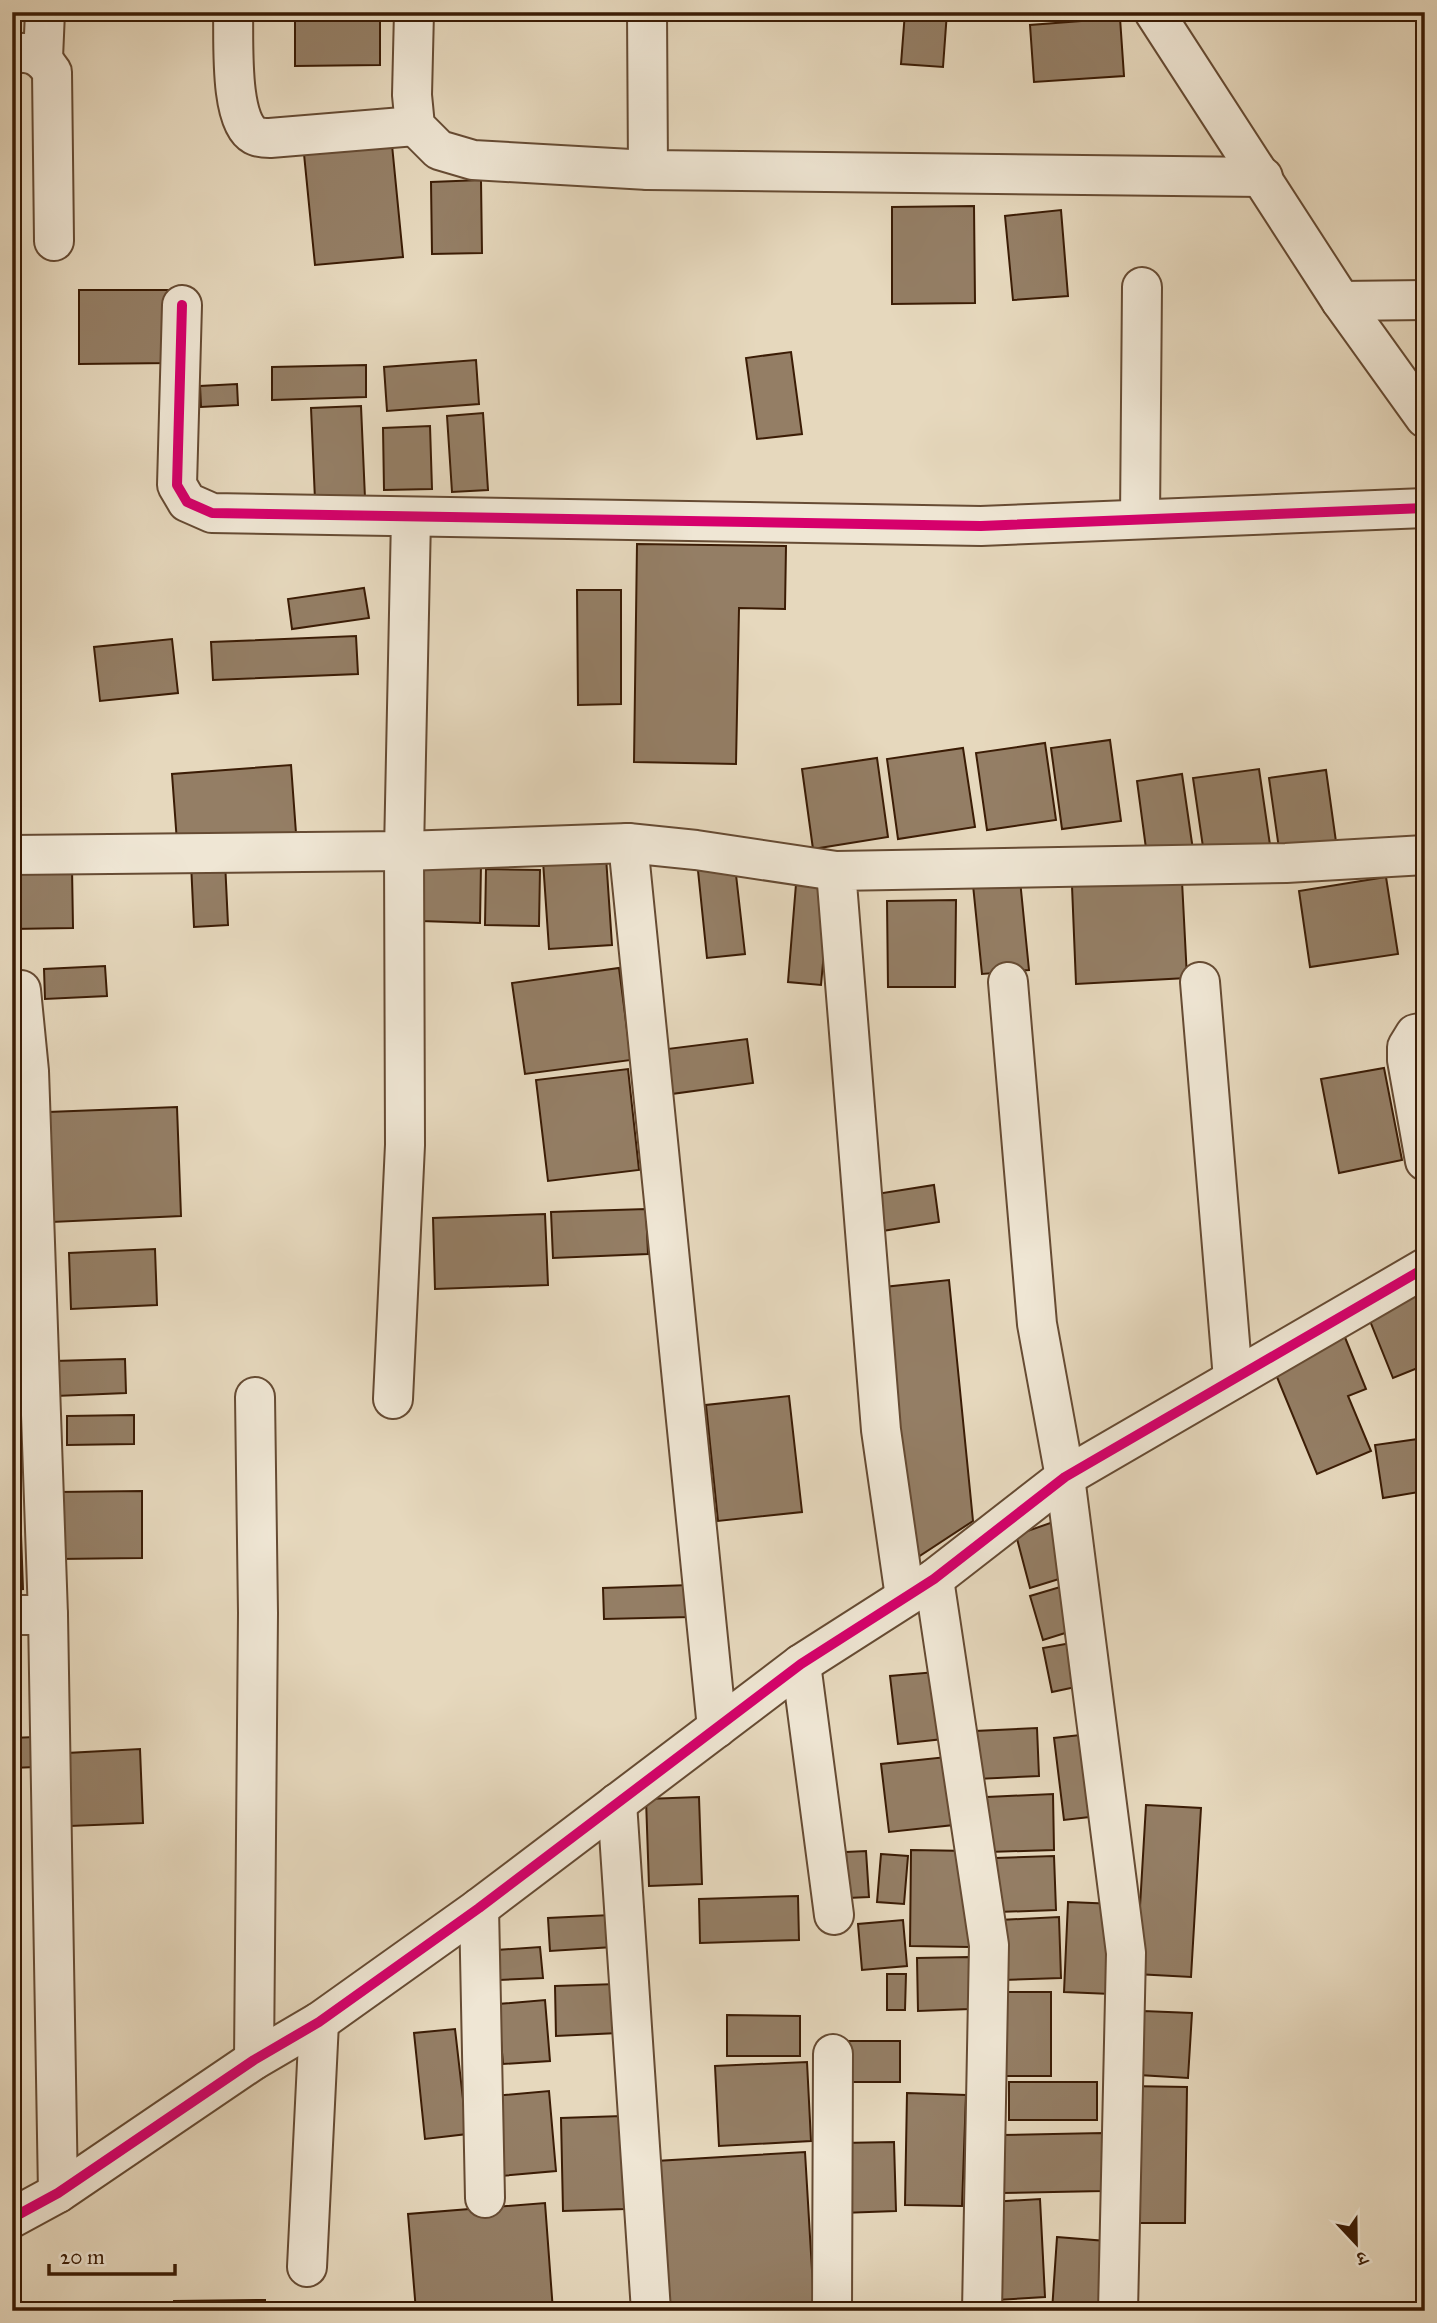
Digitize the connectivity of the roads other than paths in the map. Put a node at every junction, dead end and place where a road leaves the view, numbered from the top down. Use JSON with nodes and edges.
{"nodes":[{"id":1,"x":45,"y":12,"type":"edge"},
{"id":2,"x":233,"y":12,"type":"edge"},
{"id":3,"x":414,"y":12,"type":"edge"},
{"id":4,"x":647,"y":12,"type":"edge"},
{"id":5,"x":1154,"y":12,"type":"edge"},
{"id":6,"x":28,"y":56,"type":"edge"},
{"id":7,"x":415,"y":126,"type":"junction"},
{"id":8,"x":648,"y":170,"type":"junction"},
{"id":9,"x":1263,"y":177,"type":"junction"},
{"id":10,"x":54,"y":242,"type":"dead end"},
{"id":11,"x":1142,"y":287,"type":"dead end"},
{"id":12,"x":1425,"y":300,"type":"edge"},
{"id":13,"x":1340,"y":301,"type":"junction"},
{"id":14,"x":182,"y":305,"type":"dead end"},
{"id":15,"x":1425,"y":418,"type":"edge"},
{"id":16,"x":1425,"y":508,"type":"edge"},
{"id":17,"x":411,"y":518,"type":"junction"},
{"id":18,"x":1140,"y":519,"type":"junction"},
{"id":19,"x":628,"y":844,"type":"junction"},
{"id":20,"x":404,"y":851,"type":"junction"},
{"id":21,"x":12,"y":855,"type":"edge"},
{"id":22,"x":1425,"y":855,"type":"edge"},
{"id":23,"x":836,"y":871,"type":"junction"},
{"id":24,"x":1009,"y":982,"type":"dead end"},
{"id":25,"x":1200,"y":982,"type":"dead end"},
{"id":26,"x":21,"y":990,"type":"dead end"},
{"id":27,"x":1425,"y":1032,"type":"edge"},
{"id":28,"x":1425,"y":1161,"type":"edge"},
{"id":29,"x":1425,"y":1268,"type":"edge"},
{"id":30,"x":1233,"y":1379,"type":"junction"},
{"id":31,"x":255,"y":1397,"type":"dead end"},
{"id":32,"x":393,"y":1399,"type":"dead end"},
{"id":33,"x":1065,"y":1477,"type":"junction"},
{"id":34,"x":919,"y":1588,"type":"junction"},
{"id":35,"x":30,"y":1615,"type":"edge"},
{"id":36,"x":801,"y":1664,"type":"junction"},
{"id":37,"x":717,"y":1728,"type":"junction"},
{"id":38,"x":617,"y":1803,"type":"junction"},
{"id":39,"x":479,"y":1908,"type":"junction"},
{"id":40,"x":834,"y":1915,"type":"dead end"},
{"id":41,"x":318,"y":2022,"type":"junction"},
{"id":42,"x":833,"y":2054,"type":"dead end"},
{"id":43,"x":254,"y":2060,"type":"junction"},
{"id":44,"x":58,"y":2193,"type":"junction"},
{"id":45,"x":485,"y":2198,"type":"dead end"},
{"id":46,"x":12,"y":2218,"type":"edge"},
{"id":47,"x":307,"y":2267,"type":"dead end"},
{"id":48,"x":651,"y":2311,"type":"edge"},
{"id":49,"x":832,"y":2311,"type":"edge"},
{"id":50,"x":982,"y":2311,"type":"edge"},
{"id":51,"x":1118,"y":2311,"type":"edge"}],
"edges":[{"from":1,"to":6,"type":"street"},
{"from":2,"to":7,"type":"street"},
{"from":3,"to":7,"type":"street"},
{"from":4,"to":8,"type":"street"},
{"from":5,"to":9,"type":"street"},
{"from":6,"to":10,"type":"street"},
{"from":7,"to":8,"type":"street"},
{"from":8,"to":9,"type":"street"},
{"from":9,"to":13,"type":"street"},
{"from":11,"to":18,"type":"street"},
{"from":12,"to":13,"type":"street"},
{"from":13,"to":15,"type":"street"},
{"from":14,"to":17,"type":"street"},
{"from":16,"to":18,"type":"street"},
{"from":17,"to":18,"type":"street"},
{"from":17,"to":20,"type":"street"},
{"from":19,"to":20,"type":"street"},
{"from":19,"to":23,"type":"street"},
{"from":19,"to":37,"type":"street"},
{"from":20,"to":21,"type":"street"},
{"from":20,"to":32,"type":"street"},
{"from":22,"to":23,"type":"street"},
{"from":23,"to":34,"type":"street"},
{"from":24,"to":33,"type":"street"},
{"from":25,"to":30,"type":"street"},
{"from":26,"to":35,"type":"street"},
{"from":27,"to":28,"type":"street"},
{"from":29,"to":30,"type":"street"},
{"from":30,"to":33,"type":"street"},
{"from":31,"to":43,"type":"street"},
{"from":33,"to":34,"type":"street"},
{"from":33,"to":51,"type":"street"},
{"from":34,"to":36,"type":"street"},
{"from":34,"to":50,"type":"street"},
{"from":35,"to":44,"type":"street"},
{"from":36,"to":37,"type":"street"},
{"from":36,"to":40,"type":"street"},
{"from":37,"to":38,"type":"street"},
{"from":38,"to":39,"type":"street"},
{"from":38,"to":48,"type":"street"},
{"from":39,"to":41,"type":"street"},
{"from":39,"to":45,"type":"street"},
{"from":41,"to":43,"type":"street"},
{"from":41,"to":47,"type":"street"},
{"from":42,"to":49,"type":"street"},
{"from":43,"to":44,"type":"street"},
{"from":44,"to":46,"type":"street"}]}
